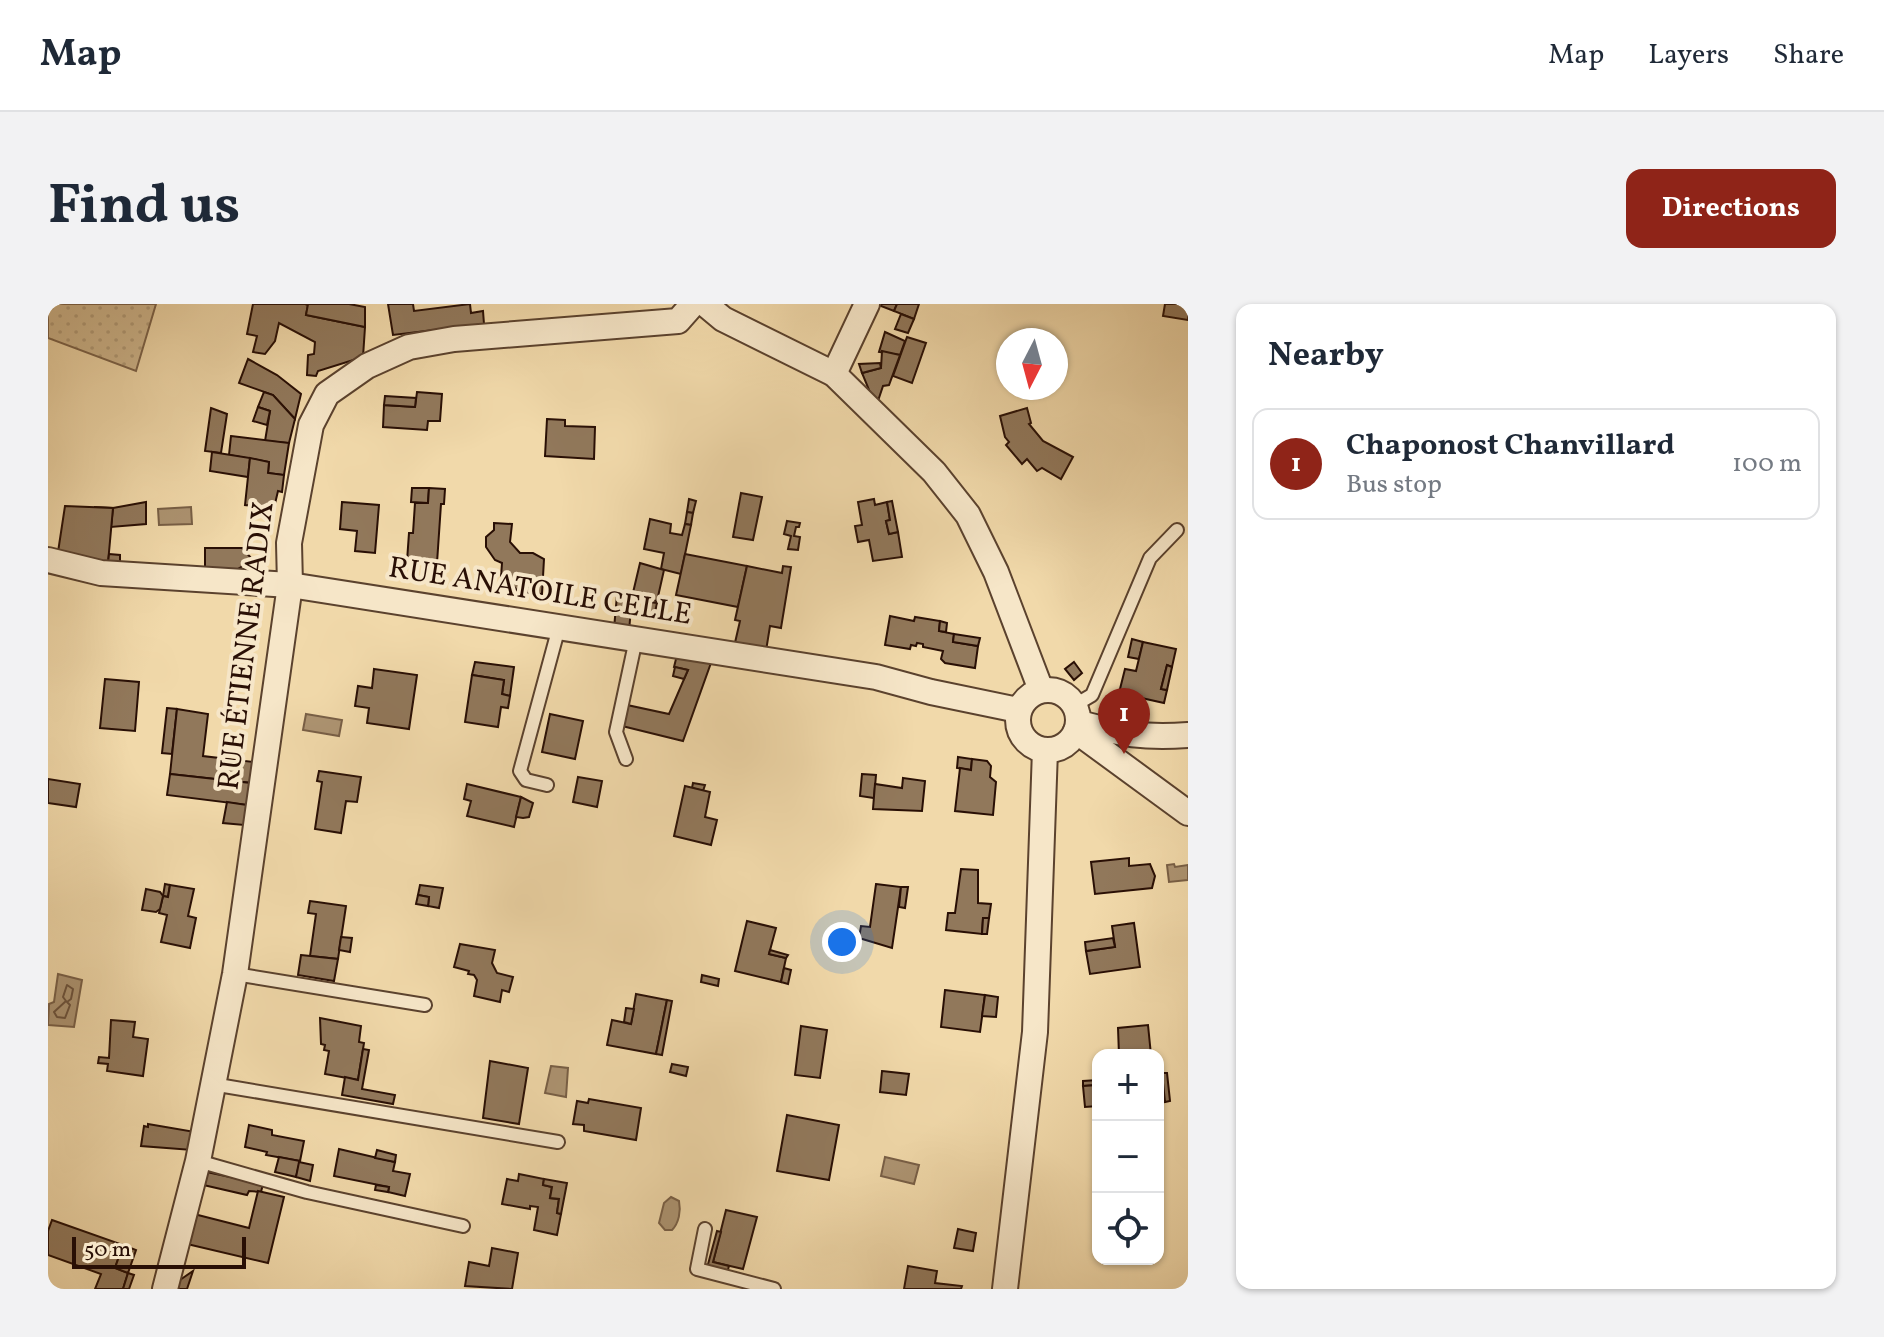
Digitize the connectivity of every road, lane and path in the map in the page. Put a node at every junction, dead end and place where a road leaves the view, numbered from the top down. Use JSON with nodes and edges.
{"nodes":[{"id":1,"x":693,"y":304,"type":"edge"},
{"id":2,"x":705,"y":304,"type":"edge"},
{"id":3,"x":867,"y":304,"type":"edge"},
{"id":4,"x":834,"y":374,"type":"junction"},
{"id":5,"x":1177,"y":530,"type":"dead end"},
{"id":6,"x":48,"y":560,"type":"edge"},
{"id":7,"x":290,"y":585,"type":"junction"},
{"id":8,"x":559,"y":627,"type":"junction"},
{"id":9,"x":636,"y":639,"type":"junction"},
{"id":10,"x":1041,"y":690,"type":"junction"},
{"id":11,"x":1018,"y":710,"type":"junction"},
{"id":12,"x":1077,"y":720,"type":"junction"},
{"id":13,"x":1188,"y":735,"type":"edge"},
{"id":14,"x":1045,"y":750,"type":"junction"},
{"id":15,"x":626,"y":759,"type":"dead end"},
{"id":16,"x":547,"y":785,"type":"dead end"},
{"id":17,"x":1188,"y":813,"type":"edge"},
{"id":18,"x":235,"y":974,"type":"junction"},
{"id":19,"x":425,"y":1005,"type":"dead end"},
{"id":20,"x":212,"y":1084,"type":"junction"},
{"id":21,"x":558,"y":1142,"type":"dead end"},
{"id":22,"x":198,"y":1161,"type":"junction"},
{"id":23,"x":463,"y":1226,"type":"dead end"},
{"id":24,"x":705,"y":1229,"type":"dead end"},
{"id":25,"x":165,"y":1289,"type":"edge"},
{"id":26,"x":774,"y":1289,"type":"edge"},
{"id":27,"x":1005,"y":1289,"type":"edge"}],
"edges":[{"from":1,"to":7,"type":"street","name":"RUE ÉTIENNE RADIX"},
{"from":2,"to":4,"type":"street"},
{"from":3,"to":4,"type":"street"},
{"from":4,"to":10,"type":"street"},
{"from":5,"to":12,"type":"lane"},
{"from":6,"to":7,"type":"street","name":"RUE ANATOILE CELLE"},
{"from":7,"to":8,"type":"street","name":"RUE ANATOILE CELLE"},
{"from":7,"to":18,"type":"street","name":"RUE ÉTIENNE RADIX"},
{"from":8,"to":9,"type":"street","name":"RUE ANATOILE CELLE"},
{"from":8,"to":16,"type":"lane"},
{"from":9,"to":11,"type":"street","name":"RUE ANATOILE CELLE"},
{"from":9,"to":15,"type":"lane"},
{"from":10,"to":11,"type":"street"},
{"from":10,"to":12,"type":"street"},
{"from":11,"to":14,"type":"street"},
{"from":12,"to":13,"type":"street"},
{"from":12,"to":14,"type":"street"},
{"from":12,"to":17,"type":"street"},
{"from":14,"to":27,"type":"street"},
{"from":18,"to":19,"type":"lane"},
{"from":18,"to":20,"type":"street","name":"RUE ÉTIENNE RADIX"},
{"from":20,"to":21,"type":"lane"},
{"from":20,"to":22,"type":"street","name":"RUE ÉTIENNE RADIX"},
{"from":22,"to":23,"type":"lane"},
{"from":22,"to":25,"type":"street","name":"RUE ÉTIENNE RADIX"},
{"from":24,"to":26,"type":"lane"}]}
